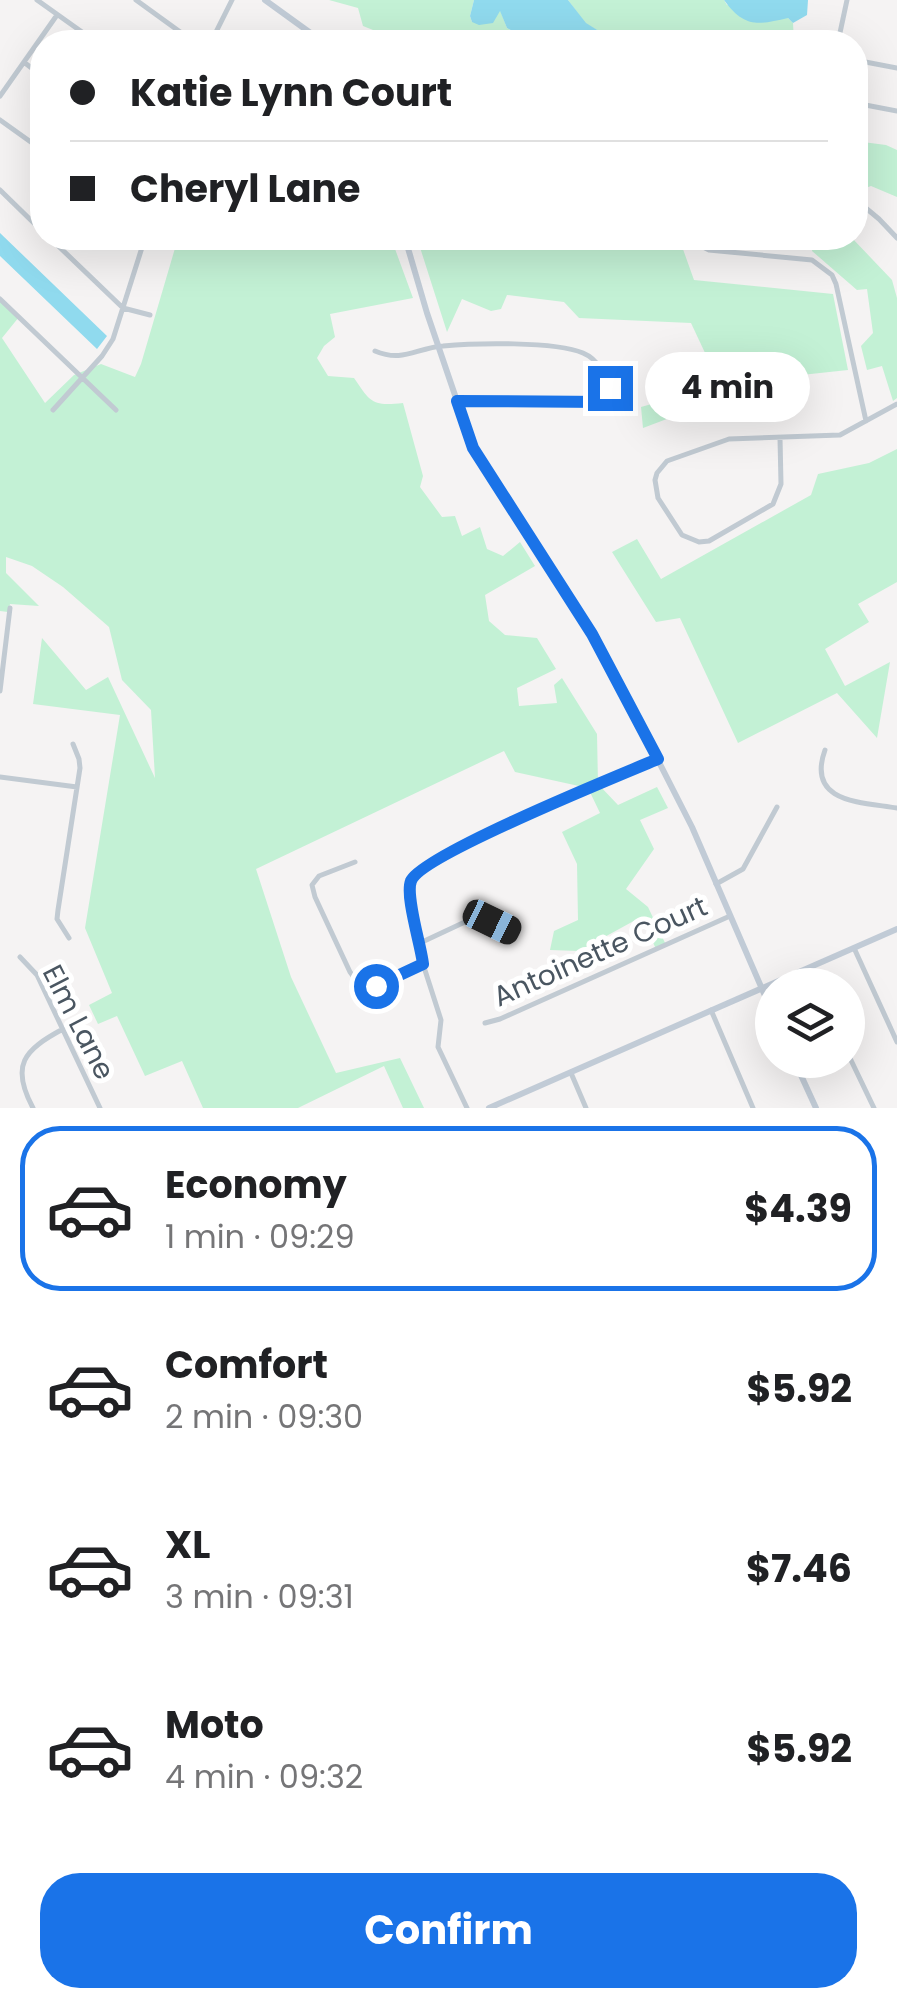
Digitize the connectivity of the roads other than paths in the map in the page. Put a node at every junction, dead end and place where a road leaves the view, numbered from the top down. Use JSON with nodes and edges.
{"nodes":[{"id":1,"x":36,"y":0,"type":"edge"},
{"id":2,"x":136,"y":0,"type":"edge"},
{"id":3,"x":232,"y":0,"type":"edge"},
{"id":4,"x":265,"y":0,"type":"edge"},
{"id":5,"x":847,"y":0,"type":"edge"},
{"id":6,"x":56,"y":15,"type":"junction"},
{"id":7,"x":46,"y":30,"type":"edge"},
{"id":8,"x":78,"y":30,"type":"edge"},
{"id":9,"x":177,"y":30,"type":"edge"},
{"id":10,"x":217,"y":30,"type":"edge"},
{"id":11,"x":306,"y":30,"type":"edge"},
{"id":12,"x":841,"y":30,"type":"edge"},
{"id":13,"x":30,"y":53,"type":"edge"},
{"id":14,"x":24,"y":62,"type":"junction"},
{"id":15,"x":868,"y":62,"type":"edge"},
{"id":16,"x":30,"y":67,"type":"edge"},
{"id":17,"x":897,"y":68,"type":"edge"},
{"id":18,"x":0,"y":96,"type":"edge"},
{"id":19,"x":868,"y":106,"type":"edge"},
{"id":20,"x":897,"y":111,"type":"edge"},
{"id":21,"x":0,"y":120,"type":"edge"},
{"id":22,"x":30,"y":141,"type":"edge"},
{"id":23,"x":0,"y":190,"type":"edge"},
{"id":24,"x":868,"y":209,"type":"edge"},
{"id":25,"x":30,"y":219,"type":"edge"},
{"id":26,"x":897,"y":238,"type":"edge"},
{"id":27,"x":63,"y":250,"type":"edge"},
{"id":28,"x":141,"y":250,"type":"edge"},
{"id":29,"x":409,"y":250,"type":"edge"},
{"id":30,"x":708,"y":250,"type":"edge"},
{"id":31,"x":0,"y":299,"type":"edge"},
{"id":32,"x":123,"y":308,"type":"junction"},
{"id":33,"x":150,"y":315,"type":"dead end"},
{"id":34,"x":438,"y":346,"type":"junction"},
{"id":35,"x":375,"y":351,"type":"dead end"},
{"id":36,"x":81,"y":377,"type":"junction"},
{"id":37,"x":457,"y":401,"type":"junction"},
{"id":38,"x":897,"y":404,"type":"edge"},
{"id":39,"x":53,"y":410,"type":"dead end"},
{"id":40,"x":116,"y":410,"type":"dead end"},
{"id":41,"x":866,"y":421,"type":"junction"},
{"id":42,"x":780,"y":438,"type":"junction"},
{"id":43,"x":10,"y":608,"type":"dead end"},
{"id":44,"x":3,"y":644,"type":"edge"},
{"id":45,"x":0,"y":691,"type":"edge"},
{"id":46,"x":73,"y":744,"type":"dead end"},
{"id":47,"x":825,"y":750,"type":"dead end"},
{"id":48,"x":658,"y":759,"type":"junction"},
{"id":49,"x":0,"y":778,"type":"edge"},
{"id":50,"x":77,"y":786,"type":"junction"},
{"id":51,"x":776,"y":807,"type":"dead end"},
{"id":52,"x":897,"y":808,"type":"edge"},
{"id":53,"x":355,"y":862,"type":"dead end"},
{"id":54,"x":716,"y":884,"type":"junction"},
{"id":55,"x":730,"y":916,"type":"junction"},
{"id":56,"x":897,"y":928,"type":"edge"},
{"id":57,"x":510,"y":931,"type":"dead end"},
{"id":58,"x":69,"y":938,"type":"dead end"},
{"id":59,"x":420,"y":943,"type":"junction"},
{"id":60,"x":854,"y":948,"type":"junction"},
{"id":61,"x":20,"y":957,"type":"dead end"},
{"id":62,"x":423,"y":964,"type":"junction"},
{"id":63,"x":809,"y":968,"type":"edge"},
{"id":64,"x":755,"y":972,"type":"edge"},
{"id":65,"x":755,"y":991,"type":"edge"},
{"id":66,"x":710,"y":1010,"type":"junction"},
{"id":67,"x":486,"y":1023,"type":"dead end"},
{"id":68,"x":62,"y":1029,"type":"junction"},
{"id":69,"x":897,"y":1042,"type":"edge"},
{"id":70,"x":571,"y":1072,"type":"junction"},
{"id":71,"x":802,"y":1078,"type":"edge"},
{"id":72,"x":860,"y":1078,"type":"edge"},
{"id":73,"x":512,"y":1099,"type":"junction"},
{"id":74,"x":33,"y":1108,"type":"edge"},
{"id":75,"x":100,"y":1108,"type":"edge"},
{"id":76,"x":467,"y":1108,"type":"edge"},
{"id":77,"x":490,"y":1108,"type":"edge"},
{"id":78,"x":516,"y":1108,"type":"edge"},
{"id":79,"x":586,"y":1108,"type":"edge"},
{"id":80,"x":753,"y":1108,"type":"edge"},
{"id":81,"x":816,"y":1108,"type":"edge"},
{"id":82,"x":874,"y":1108,"type":"edge"}],
"edges":[{"from":1,"to":6,"type":"street"},
{"from":2,"to":9,"type":"street"},
{"from":3,"to":10,"type":"street"},
{"from":4,"to":11,"type":"street"},
{"from":5,"to":12,"type":"street"},
{"from":6,"to":7,"type":"street"},
{"from":6,"to":8,"type":"street"},
{"from":13,"to":14,"type":"street"},
{"from":14,"to":16,"type":"street"},
{"from":14,"to":18,"type":"street"},
{"from":15,"to":17,"type":"street"},
{"from":19,"to":20,"type":"street"},
{"from":21,"to":22,"type":"street"},
{"from":23,"to":25,"type":"street"},
{"from":24,"to":26,"type":"street"},
{"from":27,"to":32,"type":"street"},
{"from":28,"to":32,"type":"street"},
{"from":29,"to":34,"type":"street"},
{"from":30,"to":41,"type":"street"},
{"from":31,"to":36,"type":"street"},
{"from":32,"to":33,"type":"street"},
{"from":32,"to":36,"type":"street"},
{"from":34,"to":35,"type":"street"},
{"from":34,"to":37,"type":"street"},
{"from":34,"to":37,"type":"street"},
{"from":36,"to":39,"type":"street"},
{"from":36,"to":40,"type":"street"},
{"from":37,"to":48,"type":"street"},
{"from":38,"to":41,"type":"street"},
{"from":41,"to":42,"type":"street"},
{"from":42,"to":42,"type":"street"},
{"from":43,"to":44,"type":"street"},
{"from":44,"to":45,"type":"street"},
{"from":46,"to":50,"type":"street"},
{"from":47,"to":52,"type":"street"},
{"from":48,"to":54,"type":"street"},
{"from":48,"to":59,"type":"street"},
{"from":49,"to":50,"type":"street"},
{"from":50,"to":58,"type":"street"},
{"from":51,"to":54,"type":"street"},
{"from":53,"to":62,"type":"street"},
{"from":54,"to":55,"type":"street"},
{"from":55,"to":64,"type":"street"},
{"from":55,"to":67,"type":"street","name":"Antoinette Court"},
{"from":56,"to":60,"type":"street"},
{"from":57,"to":59,"type":"street"},
{"from":59,"to":62,"type":"street"},
{"from":60,"to":63,"type":"street"},
{"from":60,"to":69,"type":"street"},
{"from":61,"to":68,"type":"street","name":"Elm Lane"},
{"from":62,"to":76,"type":"street"},
{"from":65,"to":66,"type":"street"},
{"from":66,"to":70,"type":"street"},
{"from":66,"to":80,"type":"street"},
{"from":68,"to":74,"type":"street"},
{"from":68,"to":75,"type":"street","name":"Elm Lane"},
{"from":70,"to":73,"type":"street"},
{"from":70,"to":79,"type":"street"},
{"from":71,"to":81,"type":"street"},
{"from":72,"to":82,"type":"street"},
{"from":73,"to":77,"type":"street"},
{"from":73,"to":78,"type":"street"}]}
